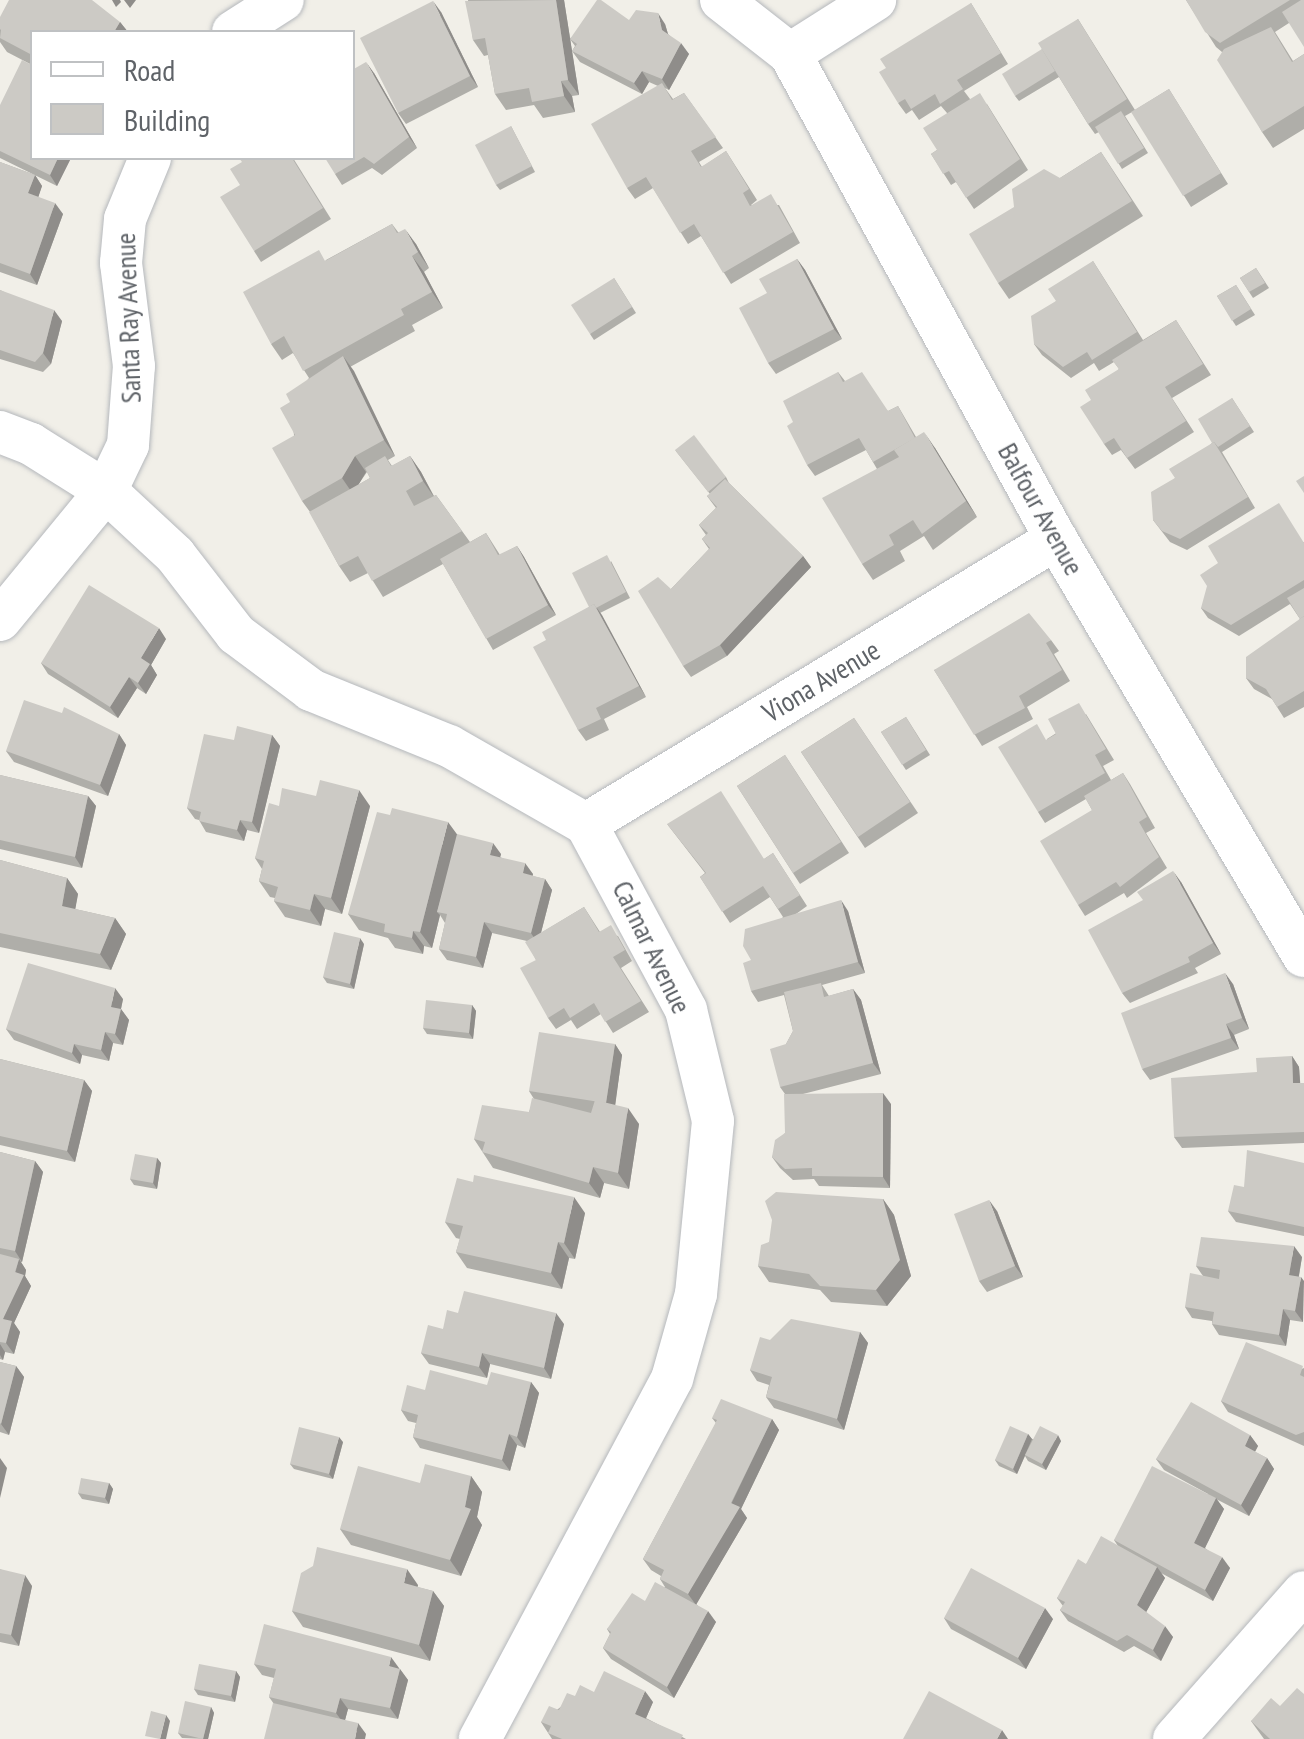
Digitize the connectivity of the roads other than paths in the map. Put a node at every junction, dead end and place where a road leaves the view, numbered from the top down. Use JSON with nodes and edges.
{"nodes":[{"id":1,"x":283,"y":0,"type":"edge"},
{"id":2,"x":721,"y":0,"type":"edge"},
{"id":3,"x":875,"y":0,"type":"edge"},
{"id":4,"x":236,"y":30,"type":"edge"},
{"id":5,"x":790,"y":54,"type":"junction"},
{"id":6,"x":149,"y":160,"type":"edge"},
{"id":7,"x":0,"y":432,"type":"edge"},
{"id":8,"x":106,"y":491,"type":"junction"},
{"id":9,"x":1056,"y":539,"type":"junction"},
{"id":10,"x":0,"y":620,"type":"edge"},
{"id":11,"x":586,"y":824,"type":"junction"},
{"id":12,"x":1304,"y":956,"type":"edge"},
{"id":13,"x":1304,"y":1592,"type":"edge"},
{"id":14,"x":480,"y":1739,"type":"edge"},
{"id":15,"x":1174,"y":1739,"type":"edge"}],
"edges":[{"from":1,"to":4,"type":"street"},
{"from":2,"to":5,"type":"street"},
{"from":3,"to":5,"type":"street"},
{"from":5,"to":9,"type":"street","name":"Balfour Avenue"},
{"from":6,"to":8,"type":"street","name":"Santa Ray Avenue"},
{"from":7,"to":8,"type":"street"},
{"from":8,"to":10,"type":"street","name":"Santa Ray Avenue"},
{"from":8,"to":11,"type":"street"},
{"from":9,"to":11,"type":"street","name":"Viona Avenue"},
{"from":9,"to":12,"type":"street","name":"Balfour Avenue"},
{"from":11,"to":14,"type":"street","name":"Calmar Avenue"},
{"from":13,"to":15,"type":"street"}]}
